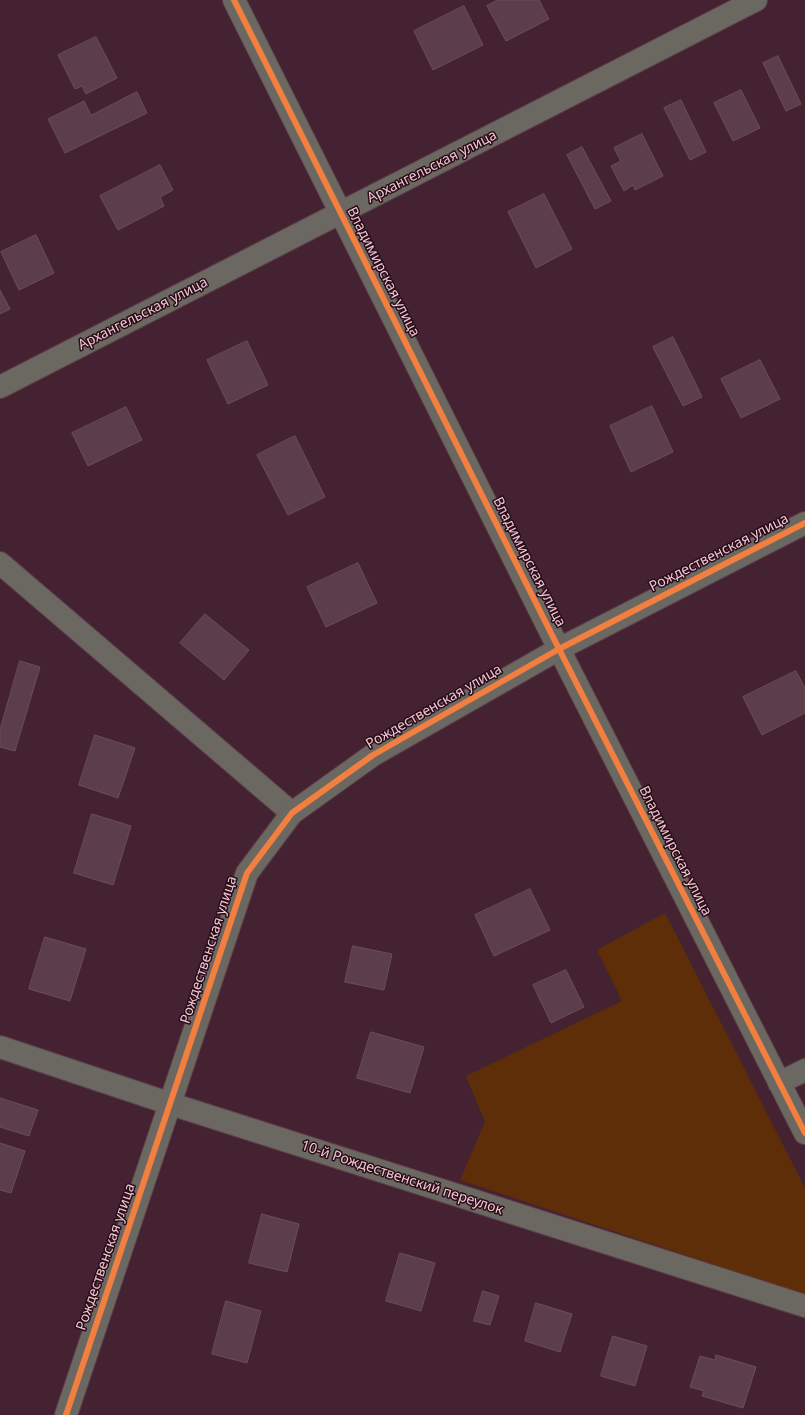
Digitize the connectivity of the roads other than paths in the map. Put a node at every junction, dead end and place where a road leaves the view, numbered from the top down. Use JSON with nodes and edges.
{"nodes":[{"id":1,"x":234,"y":0,"type":"edge"},
{"id":2,"x":756,"y":0,"type":"edge"},
{"id":3,"x":340,"y":214,"type":"junction"},
{"id":4,"x":0,"y":387,"type":"edge"},
{"id":5,"x":805,"y":523,"type":"edge"},
{"id":6,"x":0,"y":563,"type":"edge"},
{"id":7,"x":559,"y":649,"type":"junction"},
{"id":8,"x":292,"y":813,"type":"junction"},
{"id":9,"x":0,"y":1047,"type":"edge"},
{"id":10,"x":805,"y":1070,"type":"edge"},
{"id":11,"x":779,"y":1083,"type":"junction"},
{"id":12,"x":171,"y":1104,"type":"junction"},
{"id":13,"x":805,"y":1133,"type":"edge"},
{"id":14,"x":805,"y":1306,"type":"edge"},
{"id":15,"x":66,"y":1415,"type":"edge"}],
"edges":[{"from":1,"to":3,"type":"street","name":"Владимирская улица"},
{"from":2,"to":3,"type":"street","name":"Архангельская улица"},
{"from":3,"to":4,"type":"street","name":"Архангельская улица"},
{"from":3,"to":7,"type":"street","name":"Владимирская улица"},
{"from":5,"to":7,"type":"street","name":"Рождественская улица"},
{"from":6,"to":8,"type":"street"},
{"from":7,"to":8,"type":"street","name":"Рождественская улица"},
{"from":7,"to":11,"type":"street","name":"Владимирская улица"},
{"from":8,"to":12,"type":"street","name":"Рождественская улица"},
{"from":9,"to":12,"type":"street","name":"10-й Рождественский переулок"},
{"from":10,"to":11,"type":"street"},
{"from":11,"to":13,"type":"street","name":"Владимирская улица"},
{"from":12,"to":14,"type":"street","name":"10-й Рождественский переулок"},
{"from":12,"to":15,"type":"street","name":"Рождественская улица"}]}
